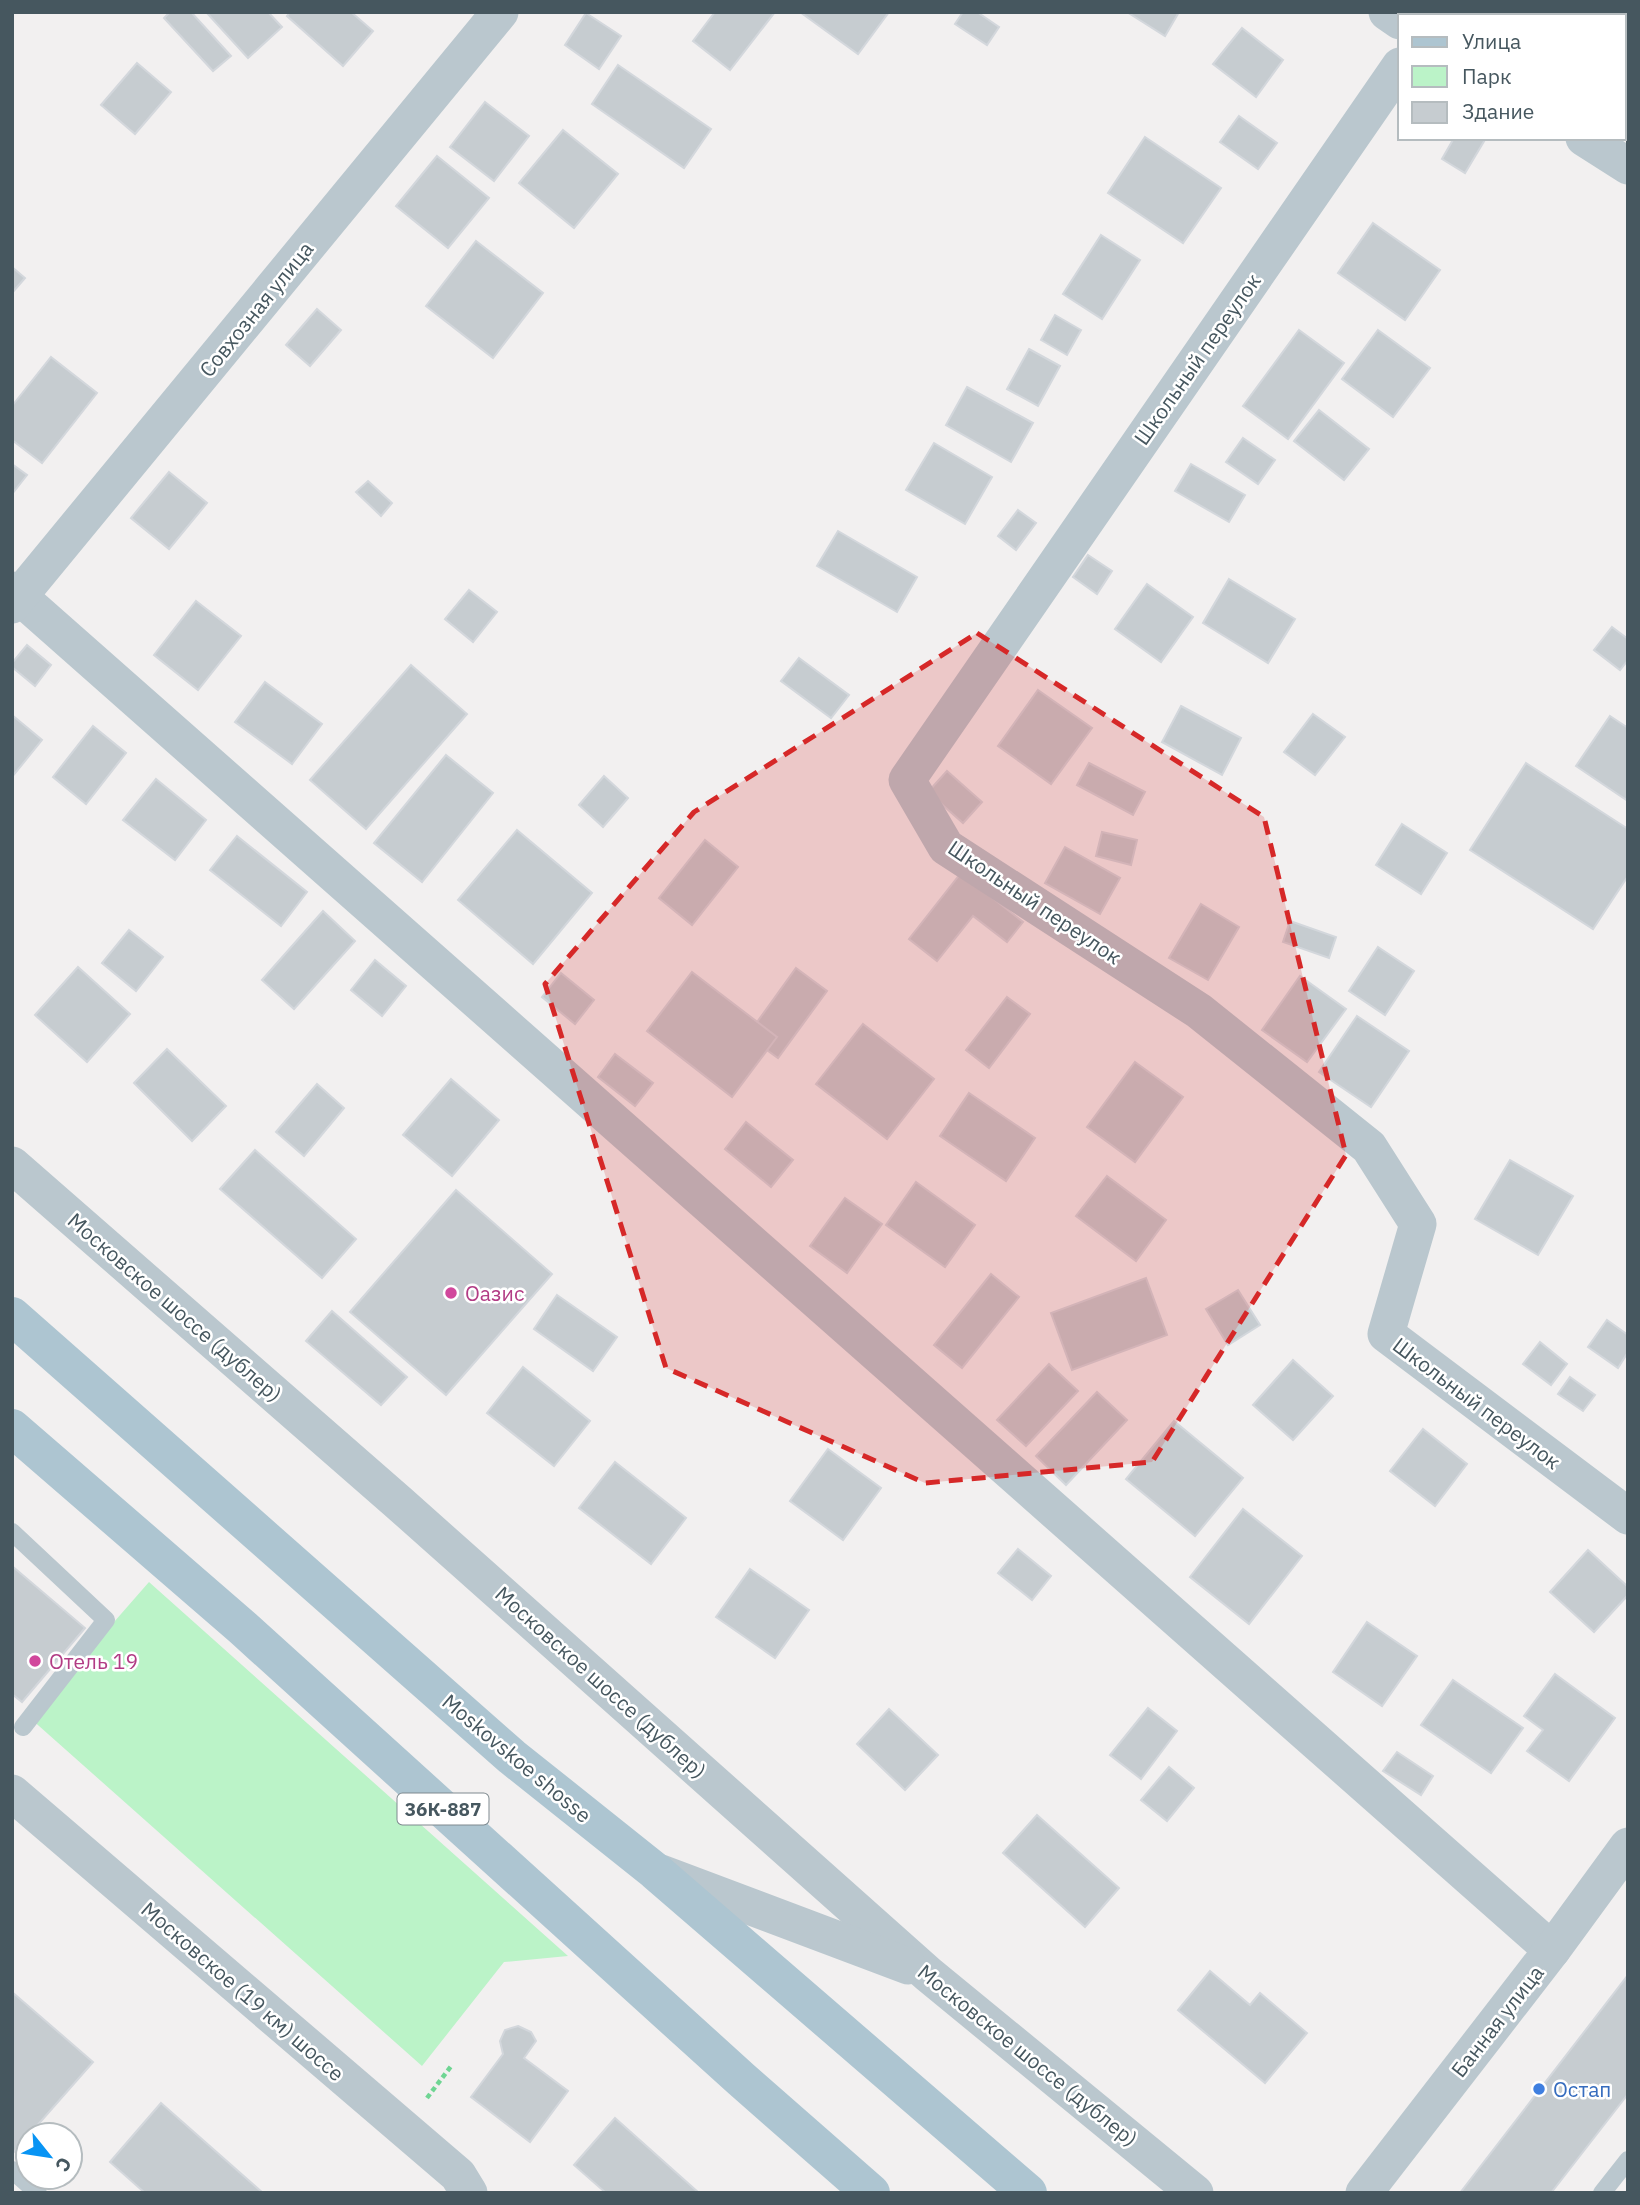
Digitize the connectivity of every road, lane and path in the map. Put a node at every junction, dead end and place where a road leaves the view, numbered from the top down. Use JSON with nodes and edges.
{"nodes":[{"id":1,"x":500,"y":12,"type":"edge"},
{"id":2,"x":1398,"y":69,"type":"edge"},
{"id":3,"x":1587,"y":140,"type":"edge"},
{"id":4,"x":1628,"y":166,"type":"edge"},
{"id":5,"x":15,"y":597,"type":"edge"},
{"id":6,"x":12,"y":1165,"type":"edge"},
{"id":7,"x":12,"y":1316,"type":"edge"},
{"id":8,"x":12,"y":1428,"type":"edge"},
{"id":9,"x":1628,"y":1516,"type":"edge"},
{"id":10,"x":12,"y":1532,"type":"edge"},
{"id":11,"x":23,"y":1727,"type":"dead end"},
{"id":12,"x":12,"y":1793,"type":"edge"},
{"id":13,"x":1628,"y":1846,"type":"edge"},
{"id":14,"x":655,"y":1871,"type":"junction"},
{"id":15,"x":1552,"y":1950,"type":"junction"},
{"id":16,"x":928,"y":1974,"type":"junction"},
{"id":17,"x":1628,"y":2160,"type":"edge"},
{"id":18,"x":12,"y":2170,"type":"edge"},
{"id":19,"x":38,"y":2193,"type":"edge"},
{"id":20,"x":469,"y":2193,"type":"edge"},
{"id":21,"x":871,"y":2193,"type":"edge"},
{"id":22,"x":1028,"y":2193,"type":"edge"},
{"id":23,"x":1195,"y":2193,"type":"edge"},
{"id":24,"x":1364,"y":2193,"type":"edge"},
{"id":25,"x":1602,"y":2193,"type":"edge"}],
"edges":[{"from":1,"to":5,"type":"street","name":"Совхозная улица"},
{"from":2,"to":9,"type":"street","name":"Школьный переулок"},
{"from":3,"to":4,"type":"street"},
{"from":5,"to":15,"type":"street"},
{"from":6,"to":16,"type":"street","name":"Московское шоссе (дублер)"},
{"from":7,"to":14,"type":"main road","name":"Moskovskoe shosse"},
{"from":8,"to":21,"type":"main road","number":"36К-887"},
{"from":10,"to":11,"type":"lane"},
{"from":12,"to":20,"type":"street","name":"Московское (19 км) шоссе"},
{"from":13,"to":15,"type":"street","name":"Банная улица"},
{"from":14,"to":16,"type":"street"},
{"from":14,"to":22,"type":"main road","name":"Moskovskoe shosse"},
{"from":15,"to":24,"type":"street","name":"Банная улица"},
{"from":16,"to":23,"type":"street","name":"Московское шоссе (дублер)"},
{"from":17,"to":25,"type":"lane"},
{"from":18,"to":19,"type":"lane"}]}
